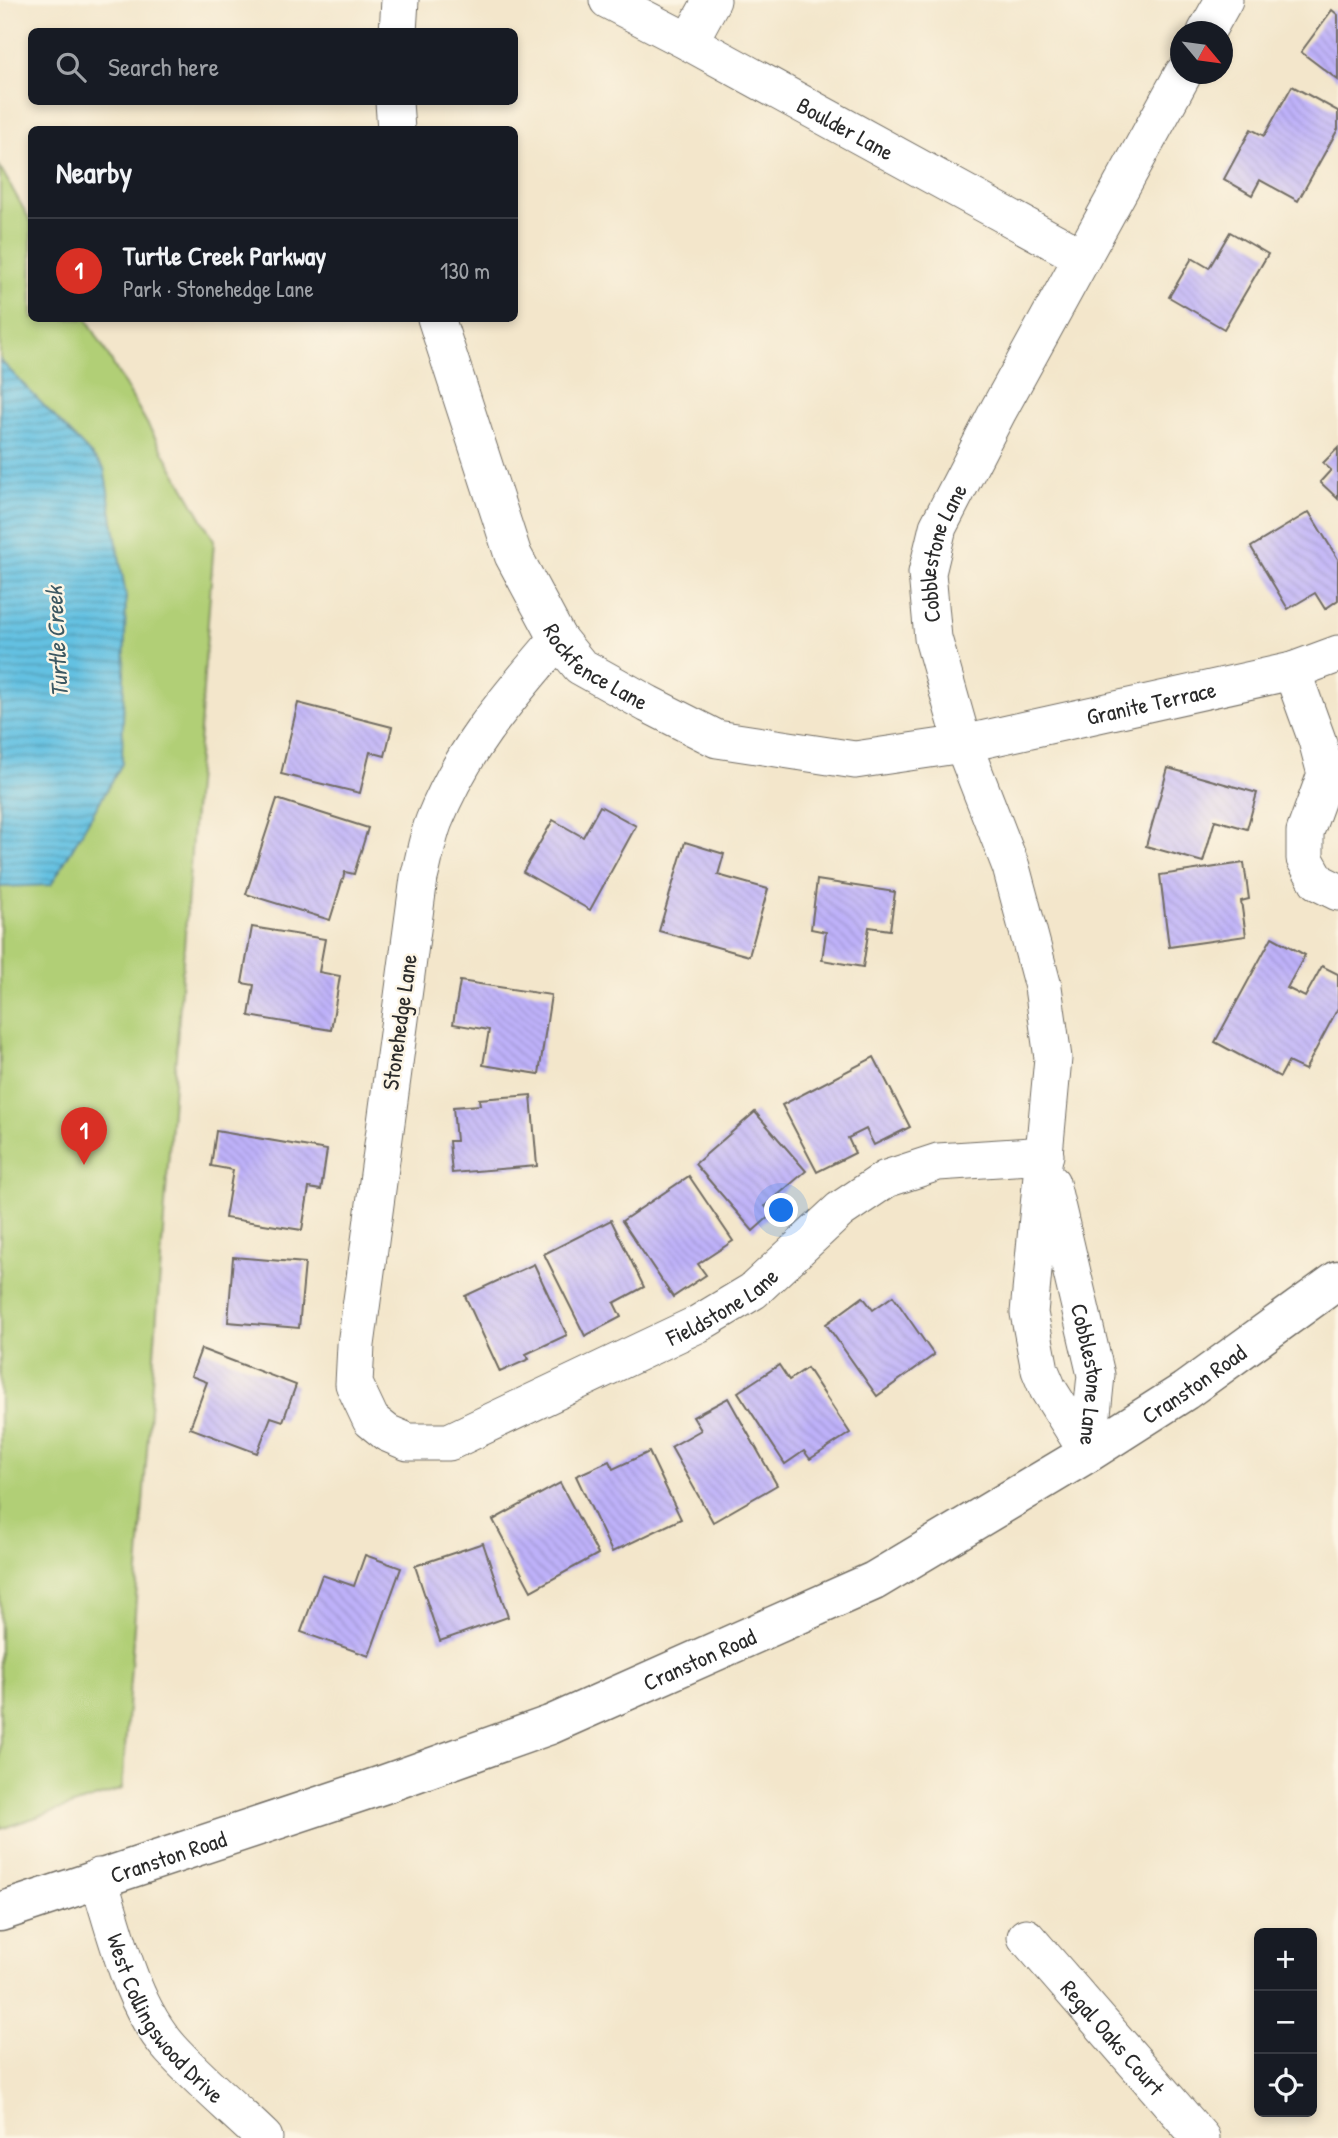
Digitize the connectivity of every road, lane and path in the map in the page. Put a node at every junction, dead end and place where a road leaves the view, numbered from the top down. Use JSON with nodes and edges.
{"nodes":[{"id":1,"x":400,"y":0,"type":"edge"},
{"id":2,"x":608,"y":0,"type":"edge"},
{"id":3,"x":712,"y":0,"type":"edge"},
{"id":4,"x":1224,"y":0,"type":"edge"},
{"id":5,"x":1212,"y":21,"type":"edge"},
{"id":6,"x":398,"y":28,"type":"edge"},
{"id":7,"x":689,"y":42,"type":"junction"},
{"id":8,"x":1177,"y":84,"type":"edge"},
{"id":9,"x":394,"y":105,"type":"edge"},
{"id":10,"x":396,"y":126,"type":"edge"},
{"id":11,"x":1082,"y":257,"type":"junction"},
{"id":12,"x":437,"y":322,"type":"edge"},
{"id":13,"x":558,"y":639,"type":"junction"},
{"id":14,"x":1338,"y":653,"type":"edge"},
{"id":15,"x":1292,"y":671,"type":"junction"},
{"id":16,"x":963,"y":744,"type":"junction"},
{"id":17,"x":1331,"y":781,"type":"edge"},
{"id":18,"x":1338,"y":892,"type":"edge"},
{"id":19,"x":1045,"y":1154,"type":"junction"},
{"id":20,"x":1338,"y":1280,"type":"edge"},
{"id":21,"x":387,"y":1433,"type":"joint"},
{"id":22,"x":1088,"y":1453,"type":"junction"},
{"id":23,"x":98,"y":1877,"type":"junction"},
{"id":24,"x":0,"y":1912,"type":"edge"},
{"id":25,"x":1026,"y":1937,"type":"dead end"},
{"id":26,"x":264,"y":2138,"type":"edge"},
{"id":27,"x":1202,"y":2138,"type":"edge"}],
"edges":[{"from":1,"to":6,"type":"street"},
{"from":2,"to":7,"type":"street","name":"Boulder Lane"},
{"from":3,"to":7,"type":"street"},
{"from":4,"to":5,"type":"street"},
{"from":7,"to":11,"type":"street","name":"Boulder Lane"},
{"from":8,"to":11,"type":"street","name":"Cobblestone Lane"},
{"from":9,"to":10,"type":"street"},
{"from":11,"to":16,"type":"street","name":"Cobblestone Lane"},
{"from":12,"to":13,"type":"street","name":"Rockfence Lane"},
{"from":13,"to":16,"type":"street","name":"Rockfence Lane"},
{"from":13,"to":21,"type":"street","name":"Stonehedge Lane"},
{"from":14,"to":15,"type":"street","name":"Granite Terrace"},
{"from":15,"to":16,"type":"street","name":"Granite Terrace"},
{"from":15,"to":17,"type":"street"},
{"from":16,"to":19,"type":"street","name":"Cobblestone Lane"},
{"from":17,"to":18,"type":"street"},
{"from":19,"to":21,"type":"street","name":"Fieldstone Lane"},
{"from":19,"to":22,"type":"street","name":"Cobblestone Lane"},
{"from":19,"to":22,"type":"street","name":"Cobblestone Lane"},
{"from":20,"to":22,"type":"street","name":"Cranston Road"},
{"from":22,"to":23,"type":"street","name":"Cranston Road"},
{"from":23,"to":24,"type":"street","name":"Cranston Road"},
{"from":23,"to":26,"type":"street","name":"West Collingswood Drive"},
{"from":25,"to":27,"type":"street","name":"Regal Oaks Court"}]}
